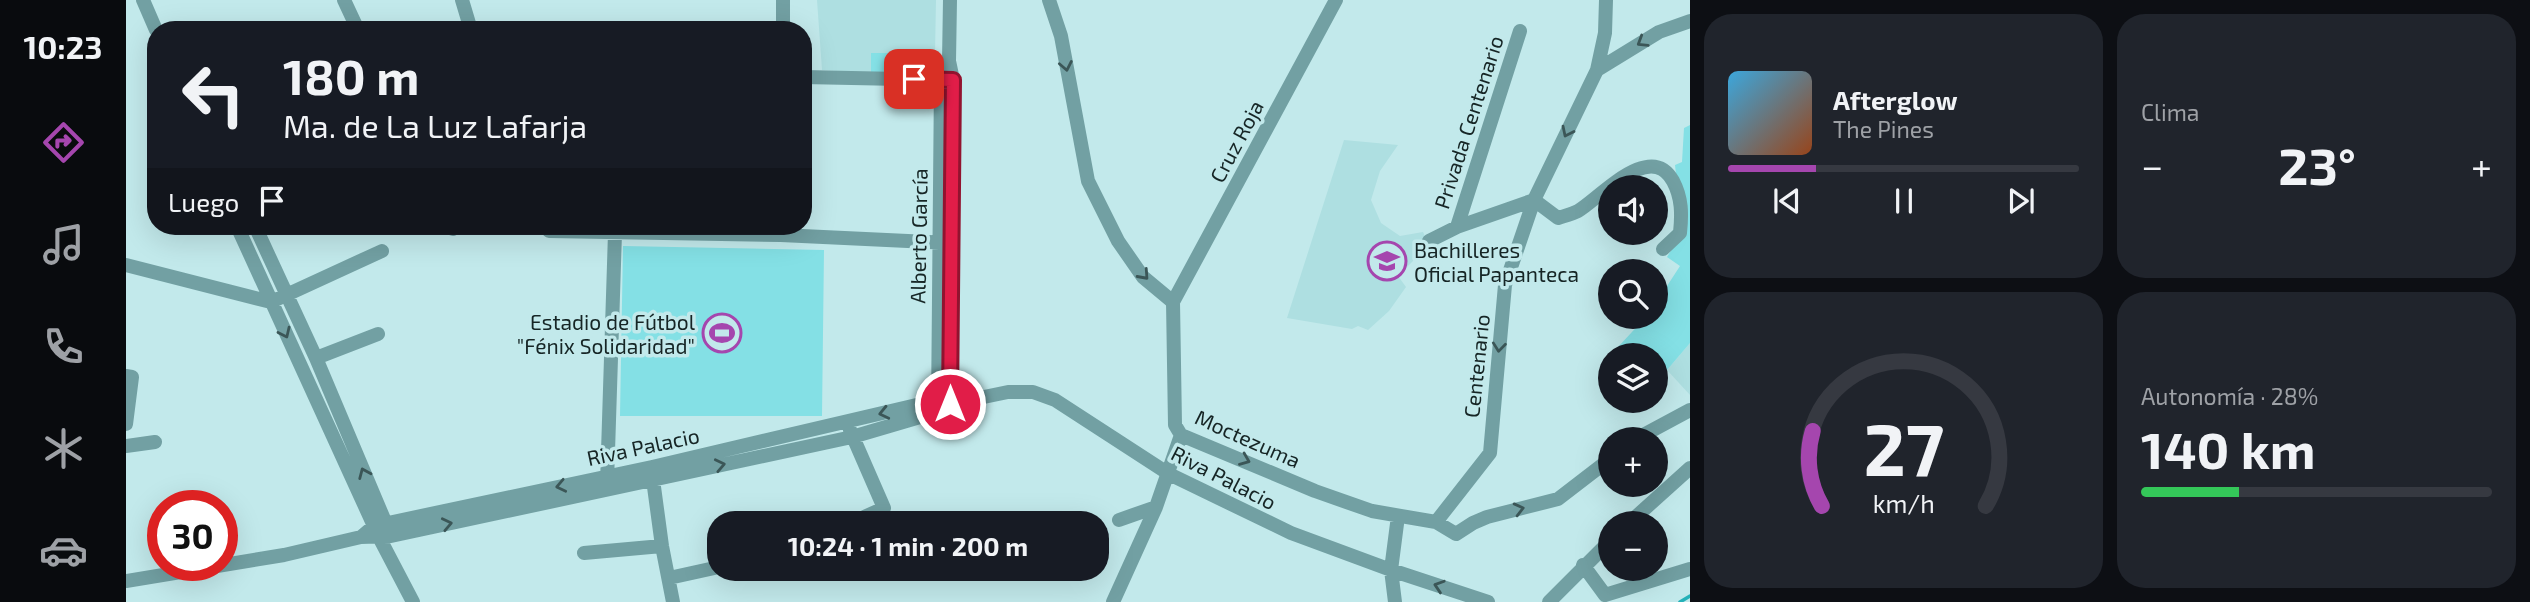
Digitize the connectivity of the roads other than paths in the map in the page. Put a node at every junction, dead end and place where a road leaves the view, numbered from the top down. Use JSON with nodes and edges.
{"nodes":[{"id":1,"x":143,"y":0,"type":"edge"},
{"id":2,"x":344,"y":0,"type":"edge"},
{"id":3,"x":462,"y":0,"type":"edge"},
{"id":4,"x":783,"y":0,"type":"edge"},
{"id":5,"x":950,"y":0,"type":"edge"},
{"id":6,"x":1049,"y":0,"type":"edge"},
{"id":7,"x":1336,"y":0,"type":"edge"},
{"id":8,"x":1606,"y":0,"type":"edge"},
{"id":9,"x":152,"y":21,"type":"edge"},
{"id":10,"x":354,"y":21,"type":"edge"},
{"id":11,"x":468,"y":21,"type":"edge"},
{"id":12,"x":783,"y":21,"type":"edge"},
{"id":13,"x":1690,"y":21,"type":"edge"},
{"id":14,"x":1520,"y":31,"type":"dead end"},
{"id":15,"x":1597,"y":70,"type":"junction"},
{"id":16,"x":812,"y":77,"type":"edge"},
{"id":17,"x":947,"y":80,"type":"junction"},
{"id":18,"x":1534,"y":200,"type":"junction"},
{"id":19,"x":1457,"y":227,"type":"junction"},
{"id":20,"x":812,"y":232,"type":"edge"},
{"id":21,"x":240,"y":235,"type":"edge"},
{"id":22,"x":260,"y":235,"type":"edge"},
{"id":23,"x":615,"y":235,"type":"edge"},
{"id":24,"x":1429,"y":241,"type":"dead end"},
{"id":25,"x":944,"y":243,"type":"junction"},
{"id":26,"x":1663,"y":249,"type":"dead end"},
{"id":27,"x":382,"y":251,"type":"dead end"},
{"id":28,"x":126,"y":265,"type":"edge"},
{"id":29,"x":287,"y":295,"type":"junction"},
{"id":30,"x":271,"y":302,"type":"junction"},
{"id":31,"x":1173,"y":302,"type":"junction"},
{"id":32,"x":378,"y":334,"type":"dead end"},
{"id":33,"x":316,"y":358,"type":"junction"},
{"id":34,"x":129,"y":376,"type":"edge"},
{"id":35,"x":325,"y":378,"type":"junction"},
{"id":36,"x":309,"y":385,"type":"junction"},
{"id":37,"x":942,"y":405,"type":"junction"},
{"id":38,"x":1690,"y":410,"type":"edge"},
{"id":39,"x":846,"y":421,"type":"junction"},
{"id":40,"x":126,"y":424,"type":"edge"},
{"id":41,"x":1658,"y":427,"type":"edge"},
{"id":42,"x":1181,"y":435,"type":"junction"},
{"id":43,"x":852,"y":437,"type":"junction"},
{"id":44,"x":155,"y":442,"type":"dead end"},
{"id":45,"x":126,"y":446,"type":"edge"},
{"id":46,"x":1598,"y":468,"type":"edge"},
{"id":47,"x":1690,"y":468,"type":"edge"},
{"id":48,"x":653,"y":473,"type":"junction"},
{"id":49,"x":1169,"y":474,"type":"junction"},
{"id":50,"x":607,"y":483,"type":"junction"},
{"id":51,"x":1156,"y":508,"type":"junction"},
{"id":52,"x":877,"y":511,"type":"edge"},
{"id":53,"x":1642,"y":511,"type":"edge"},
{"id":54,"x":1398,"y":516,"type":"junction"},
{"id":55,"x":1119,"y":520,"type":"dead end"},
{"id":56,"x":1436,"y":522,"type":"junction"},
{"id":57,"x":383,"y":531,"type":"junction"},
{"id":58,"x":662,"y":546,"type":"junction"},
{"id":59,"x":1598,"y":552,"type":"edge"},
{"id":60,"x":584,"y":553,"type":"dead end"},
{"id":61,"x":1583,"y":565,"type":"junction"},
{"id":62,"x":1690,"y":569,"type":"edge"},
{"id":63,"x":707,"y":570,"type":"edge"},
{"id":64,"x":1391,"y":570,"type":"junction"},
{"id":65,"x":669,"y":578,"type":"junction"},
{"id":66,"x":126,"y":581,"type":"edge"},
{"id":67,"x":413,"y":602,"type":"edge"},
{"id":68,"x":673,"y":602,"type":"edge"},
{"id":69,"x":1113,"y":602,"type":"edge"},
{"id":70,"x":1395,"y":602,"type":"edge"},
{"id":71,"x":1488,"y":602,"type":"edge"},
{"id":72,"x":1549,"y":602,"type":"edge"}],
"edges":[{"from":1,"to":9,"type":"street"},
{"from":2,"to":10,"type":"street"},
{"from":3,"to":11,"type":"street"},
{"from":4,"to":12,"type":"street"},
{"from":5,"to":17,"type":"street","name":"Alberto García"},
{"from":6,"to":31,"type":"street","one_way":true},
{"from":7,"to":31,"type":"street","name":"Cruz Roja"},
{"from":8,"to":15,"type":"street","name":"Centenario"},
{"from":13,"to":15,"type":"street","one_way":true},
{"from":14,"to":19,"type":"street","name":"Privada Centenario"},
{"from":15,"to":18,"type":"street","name":"Centenario","one_way":true},
{"from":16,"to":17,"type":"street"},
{"from":17,"to":25,"type":"street","name":"Alberto García"},
{"from":18,"to":19,"type":"street"},
{"from":18,"to":26,"type":"street"},
{"from":18,"to":56,"type":"street","name":"Centenario","one_way":true},
{"from":19,"to":24,"type":"street"},
{"from":20,"to":25,"type":"street"},
{"from":21,"to":30,"type":"street"},
{"from":22,"to":29,"type":"street"},
{"from":23,"to":50,"type":"street"},
{"from":25,"to":37,"type":"street","name":"Alberto García"},
{"from":27,"to":29,"type":"street"},
{"from":28,"to":30,"type":"street"},
{"from":29,"to":30,"type":"street"},
{"from":29,"to":33,"type":"street"},
{"from":30,"to":36,"type":"street","one_way":true},
{"from":31,"to":42,"type":"street","name":"Moctezuma"},
{"from":32,"to":33,"type":"street"},
{"from":33,"to":35,"type":"street"},
{"from":34,"to":40,"type":"street"},
{"from":35,"to":36,"type":"street"},
{"from":57,"to":35,"type":"street","one_way":true},
{"from":36,"to":57,"type":"street"},
{"from":37,"to":39,"type":"street","name":"Riva Palacio","one_way":true},
{"from":37,"to":43,"type":"street","name":"Riva Palacio"},
{"from":37,"to":49,"type":"street","name":"Riva Palacio"},
{"from":38,"to":41,"type":"street"},
{"from":39,"to":43,"type":"street"},
{"from":39,"to":48,"type":"street","name":"Riva Palacio"},
{"from":42,"to":49,"type":"street"},
{"from":42,"to":54,"type":"street","name":"Moctezuma","one_way":true},
{"from":48,"to":43,"type":"street","name":"Riva Palacio","one_way":true},
{"from":43,"to":52,"type":"street"},
{"from":44,"to":45,"type":"street"},
{"from":56,"to":46,"type":"street","name":"Moctezuma","one_way":true},
{"from":47,"to":53,"type":"street"},
{"from":48,"to":50,"type":"street","name":"Riva Palacio"},
{"from":48,"to":58,"type":"street"},
{"from":49,"to":51,"type":"street"},
{"from":49,"to":64,"type":"street","name":"Riva Palacio"},
{"from":50,"to":57,"type":"street","name":"Riva Palacio"},
{"from":51,"to":55,"type":"street"},
{"from":51,"to":69,"type":"street"},
{"from":54,"to":56,"type":"street","name":"Moctezuma"},
{"from":54,"to":64,"type":"street"},
{"from":57,"to":66,"type":"street","name":"Riva Palacio"},
{"from":57,"to":67,"type":"street"},
{"from":58,"to":60,"type":"street"},
{"from":58,"to":65,"type":"street"},
{"from":59,"to":61,"type":"street"},
{"from":61,"to":62,"type":"street"},
{"from":61,"to":72,"type":"street"},
{"from":63,"to":65,"type":"street"},
{"from":64,"to":70,"type":"street"},
{"from":71,"to":64,"type":"street","name":"Riva Palacio","one_way":true},
{"from":65,"to":68,"type":"street"}]}
